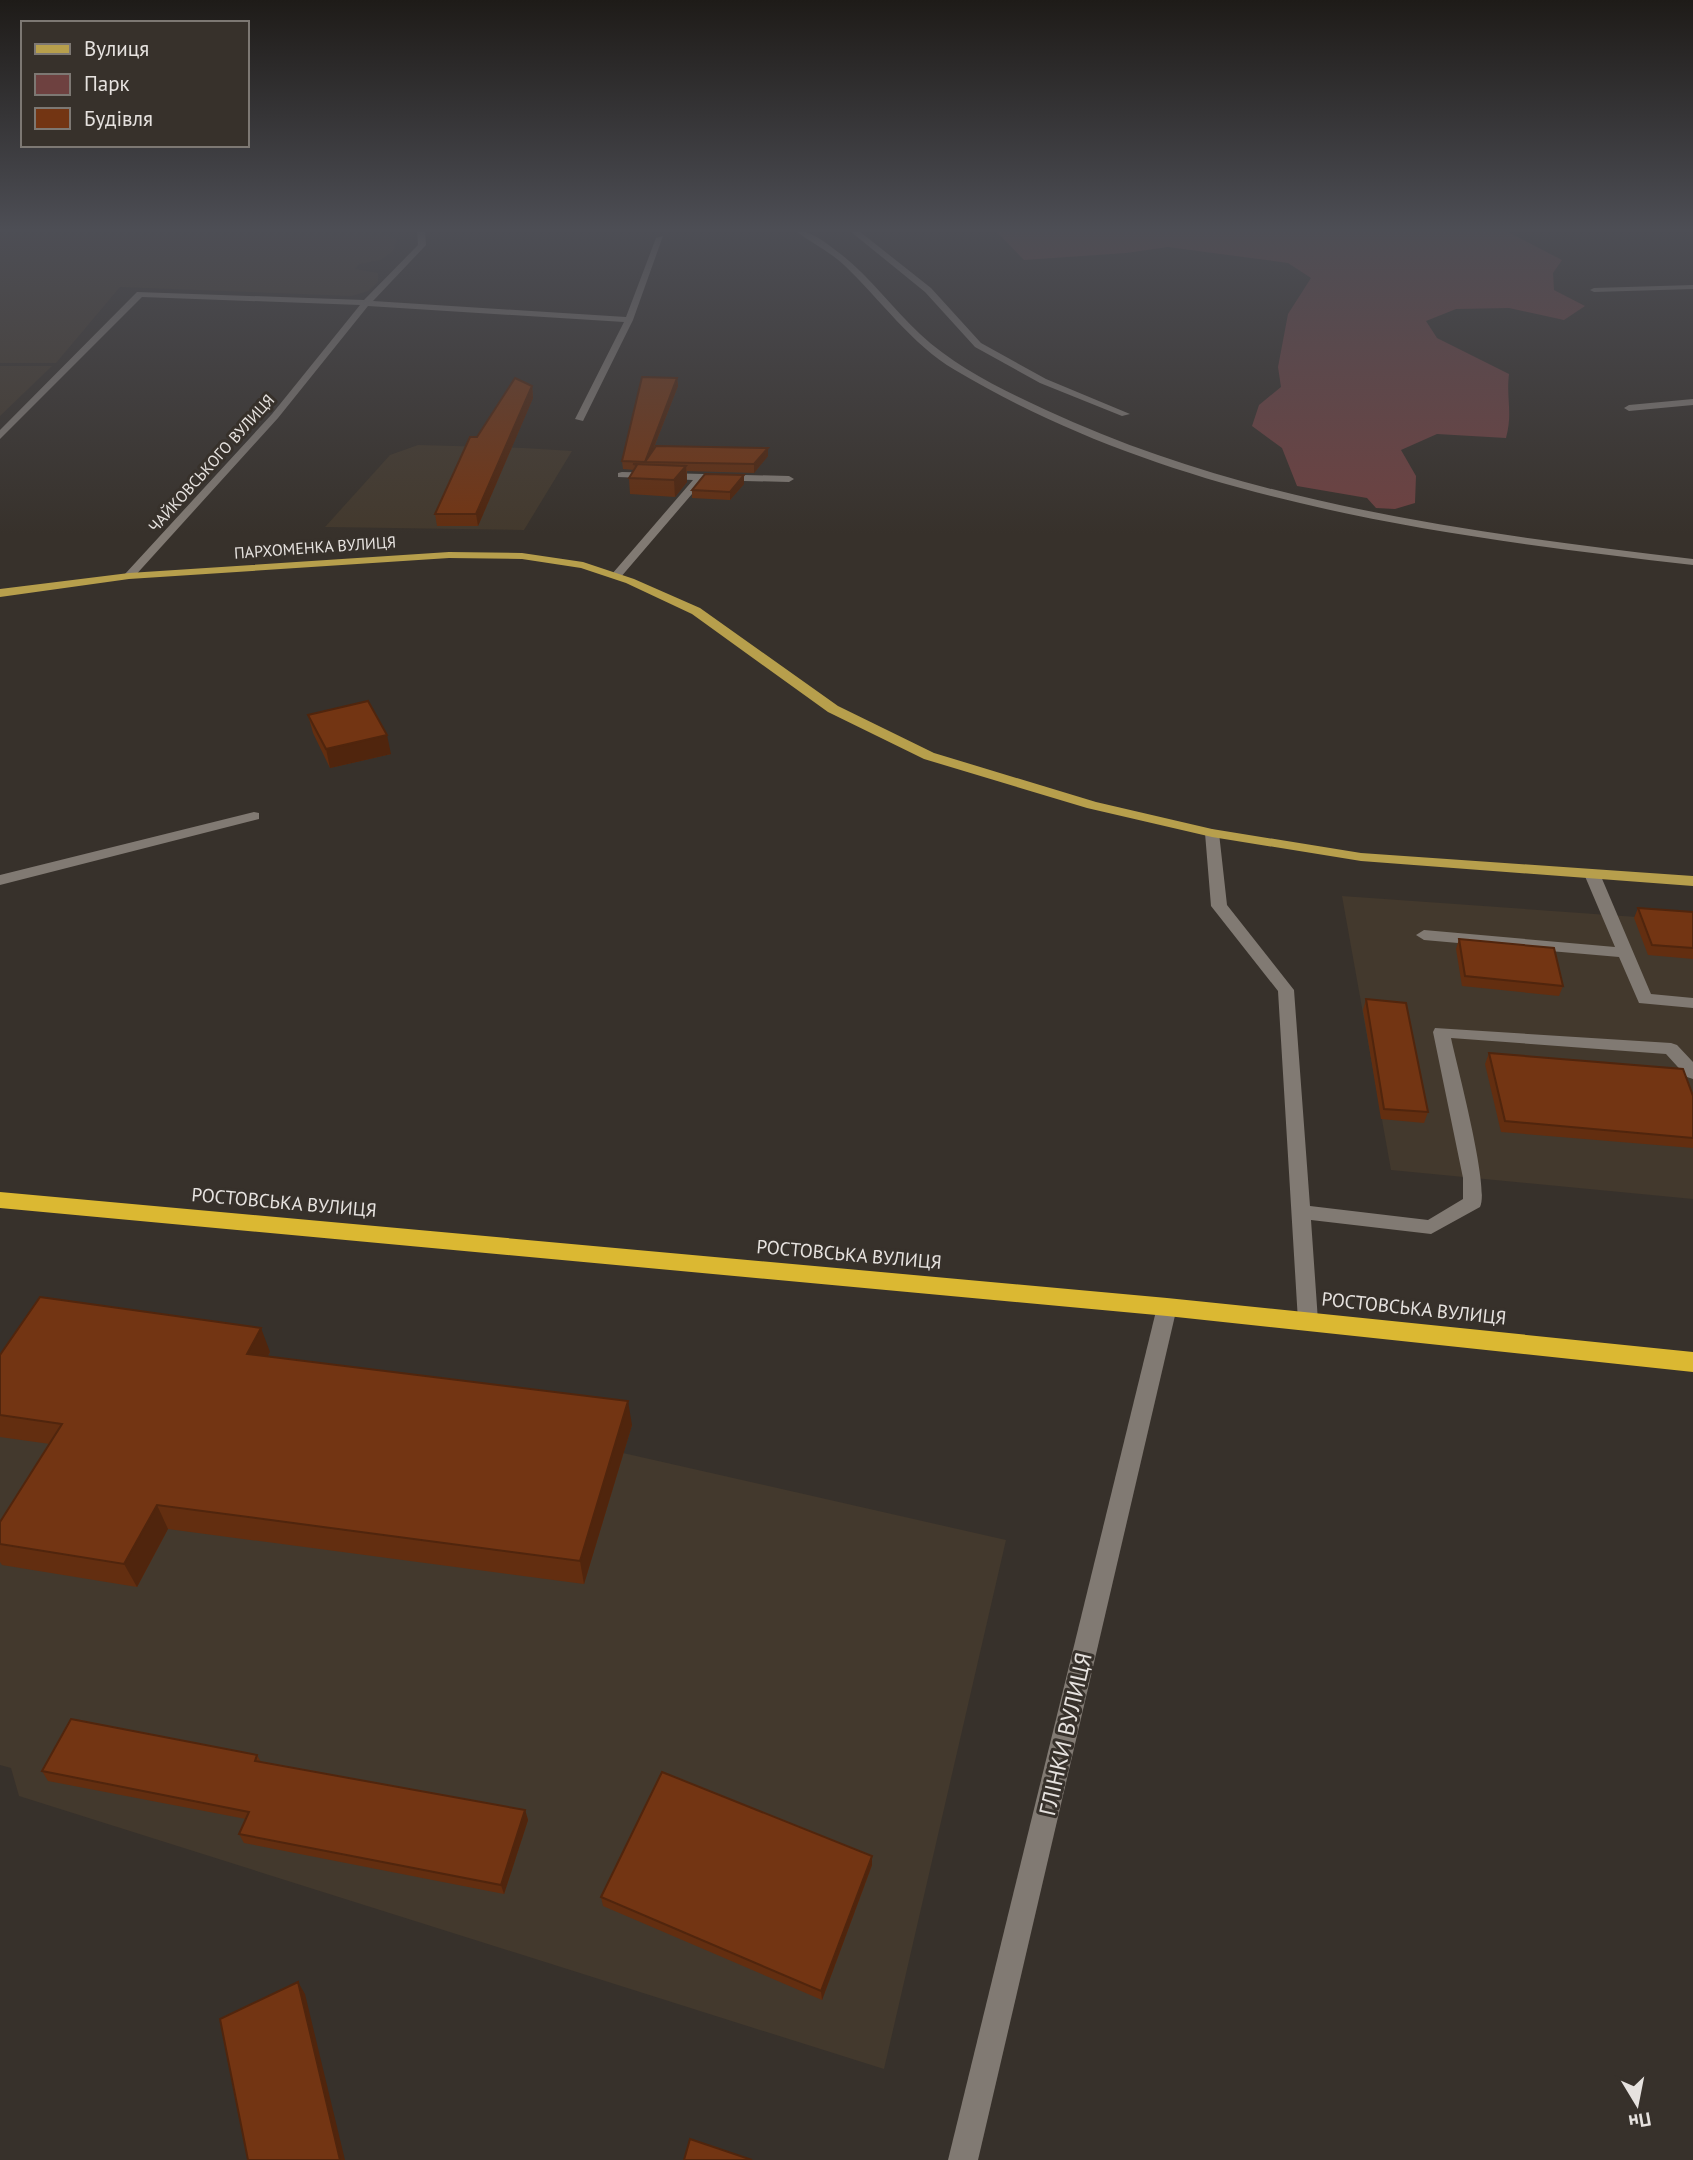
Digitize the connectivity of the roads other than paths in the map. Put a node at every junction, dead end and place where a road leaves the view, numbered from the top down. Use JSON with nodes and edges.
{"nodes":[{"id":1,"x":103,"y":332,"type":"edge"},
{"id":2,"x":343,"y":332,"type":"edge"},
{"id":3,"x":623,"y":332,"type":"edge"},
{"id":4,"x":914,"y":332,"type":"edge"},
{"id":5,"x":966,"y":332,"type":"edge"},
{"id":6,"x":1693,"y":402,"type":"edge"},
{"id":7,"x":1629,"y":408,"type":"dead end"},
{"id":8,"x":1125,"y":414,"type":"dead end"},
{"id":9,"x":580,"y":419,"type":"dead end"},
{"id":10,"x":0,"y":436,"type":"edge"},
{"id":11,"x":622,"y":475,"type":"dead end"},
{"id":12,"x":701,"y":477,"type":"junction"},
{"id":13,"x":789,"y":479,"type":"dead end"},
{"id":14,"x":1693,"y":562,"type":"edge"},
{"id":15,"x":129,"y":576,"type":"junction"},
{"id":16,"x":623,"y":578,"type":"junction"},
{"id":17,"x":0,"y":593,"type":"edge"},
{"id":18,"x":254,"y":816,"type":"dead end"},
{"id":19,"x":1212,"y":832,"type":"junction"},
{"id":20,"x":1592,"y":874,"type":"junction"},
{"id":21,"x":0,"y":880,"type":"edge"},
{"id":22,"x":1693,"y":881,"type":"edge"},
{"id":23,"x":1424,"y":935,"type":"dead end"},
{"id":24,"x":1625,"y":953,"type":"junction"},
{"id":25,"x":1693,"y":1003,"type":"edge"},
{"id":26,"x":1693,"y":1073,"type":"edge"},
{"id":27,"x":0,"y":1200,"type":"edge"},
{"id":28,"x":1300,"y":1212,"type":"junction"},
{"id":29,"x":1167,"y":1307,"type":"junction"},
{"id":30,"x":1308,"y":1321,"type":"junction"},
{"id":31,"x":1693,"y":1362,"type":"edge"},
{"id":32,"x":963,"y":2160,"type":"edge"}],
"edges":[{"from":1,"to":10,"type":"street"},
{"from":2,"to":15,"type":"street","name":"ЧАЙКОВСЬКОГО ВУЛИЦЯ"},
{"from":3,"to":9,"type":"street"},
{"from":4,"to":14,"type":"street"},
{"from":5,"to":8,"type":"street"},
{"from":6,"to":7,"type":"street"},
{"from":11,"to":12,"type":"street"},
{"from":12,"to":13,"type":"street"},
{"from":12,"to":16,"type":"street"},
{"from":15,"to":16,"type":"main road","name":"ПАРХОМЕНКА ВУЛИЦЯ"},
{"from":15,"to":17,"type":"main road","name":"ПАРХОМЕНКА ВУЛИЦЯ"},
{"from":16,"to":19,"type":"main road","name":"ПАРХОМЕНКА ВУЛИЦЯ"},
{"from":18,"to":21,"type":"street"},
{"from":19,"to":20,"type":"main road","name":"ПАРХОМЕНКА ВУЛИЦЯ"},
{"from":19,"to":28,"type":"street"},
{"from":20,"to":22,"type":"main road","name":"ПАРХОМЕНКА ВУЛИЦЯ"},
{"from":20,"to":24,"type":"street"},
{"from":23,"to":24,"type":"street"},
{"from":24,"to":25,"type":"street"},
{"from":26,"to":28,"type":"street"},
{"from":27,"to":29,"type":"highway","name":"РОСТОВСЬКА ВУЛИЦЯ"},
{"from":28,"to":30,"type":"street"},
{"from":29,"to":30,"type":"highway","name":"РОСТОВСЬКА ВУЛИЦЯ"},
{"from":29,"to":32,"type":"street","name":"ГЛІНКИ ВУЛИЦЯ"},
{"from":30,"to":31,"type":"highway","name":"РОСТОВСЬКА ВУЛИЦЯ"}]}
